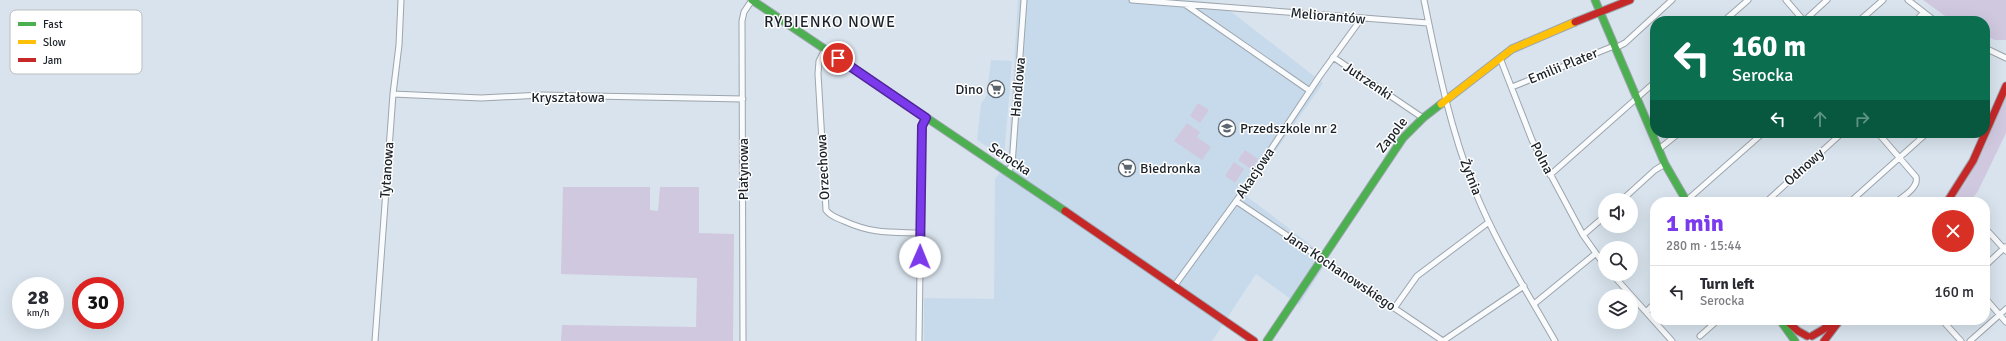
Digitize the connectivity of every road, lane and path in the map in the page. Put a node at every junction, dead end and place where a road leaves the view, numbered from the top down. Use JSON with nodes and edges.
{"nodes":[{"id":1,"x":401,"y":0,"type":"edge"},
{"id":2,"x":752,"y":0,"type":"edge"},
{"id":3,"x":1024,"y":0,"type":"edge"},
{"id":4,"x":1132,"y":0,"type":"edge"},
{"id":5,"x":1424,"y":0,"type":"edge"},
{"id":6,"x":1595,"y":0,"type":"edge"},
{"id":7,"x":1630,"y":0,"type":"edge"},
{"id":8,"x":1672,"y":0,"type":"edge"},
{"id":9,"x":1748,"y":0,"type":"edge"},
{"id":10,"x":1786,"y":0,"type":"edge"},
{"id":11,"x":1827,"y":0,"type":"edge"},
{"id":12,"x":1883,"y":0,"type":"edge"},
{"id":13,"x":1908,"y":0,"type":"edge"},
{"id":14,"x":1185,"y":4,"type":"junction"},
{"id":15,"x":1599,"y":11,"type":"junction"},
{"id":16,"x":1923,"y":13,"type":"junction"},
{"id":17,"x":1655,"y":16,"type":"edge"},
{"id":18,"x":1730,"y":16,"type":"edge"},
{"id":19,"x":1800,"y":16,"type":"edge"},
{"id":20,"x":1809,"y":16,"type":"edge"},
{"id":21,"x":1865,"y":16,"type":"edge"},
{"id":22,"x":1920,"y":16,"type":"edge"},
{"id":23,"x":1928,"y":16,"type":"edge"},
{"id":24,"x":1361,"y":19,"type":"junction"},
{"id":25,"x":1650,"y":20,"type":"edge"},
{"id":26,"x":1428,"y":23,"type":"junction"},
{"id":27,"x":1614,"y":47,"type":"junction"},
{"id":28,"x":825,"y":49,"type":"junction"},
{"id":29,"x":1990,"y":50,"type":"edge"},
{"id":30,"x":1333,"y":57,"type":"junction"},
{"id":31,"x":1500,"y":58,"type":"junction"},
{"id":32,"x":2006,"y":58,"type":"edge"},
{"id":33,"x":1650,"y":86,"type":"edge"},
{"id":34,"x":2006,"y":86,"type":"edge"},
{"id":35,"x":1512,"y":87,"type":"junction"},
{"id":36,"x":1310,"y":91,"type":"junction"},
{"id":37,"x":393,"y":94,"type":"junction"},
{"id":38,"x":1637,"y":98,"type":"junction"},
{"id":39,"x":743,"y":99,"type":"junction"},
{"id":40,"x":1446,"y":100,"type":"junction"},
{"id":41,"x":926,"y":118,"type":"junction"},
{"id":42,"x":1423,"y":118,"type":"junction"},
{"id":43,"x":1990,"y":123,"type":"edge"},
{"id":44,"x":1650,"y":128,"type":"edge"},
{"id":45,"x":1654,"y":138,"type":"edge"},
{"id":46,"x":1673,"y":138,"type":"edge"},
{"id":47,"x":1757,"y":138,"type":"edge"},
{"id":48,"x":1836,"y":138,"type":"edge"},
{"id":49,"x":1882,"y":138,"type":"edge"},
{"id":50,"x":1921,"y":138,"type":"edge"},
{"id":51,"x":1984,"y":138,"type":"edge"},
{"id":52,"x":1659,"y":149,"type":"junction"},
{"id":53,"x":1899,"y":158,"type":"junction"},
{"id":54,"x":1665,"y":164,"type":"junction"},
{"id":55,"x":1007,"y":173,"type":"junction"},
{"id":56,"x":1550,"y":175,"type":"junction"},
{"id":57,"x":1630,"y":193,"type":"edge"},
{"id":58,"x":1683,"y":197,"type":"edge"},
{"id":59,"x":1692,"y":197,"type":"edge"},
{"id":60,"x":1772,"y":197,"type":"edge"},
{"id":61,"x":1856,"y":197,"type":"edge"},
{"id":62,"x":1902,"y":197,"type":"edge"},
{"id":63,"x":1951,"y":197,"type":"edge"},
{"id":64,"x":1236,"y":201,"type":"junction"},
{"id":65,"x":1489,"y":222,"type":"junction"},
{"id":66,"x":1598,"y":222,"type":"edge"},
{"id":67,"x":921,"y":233,"type":"junction"},
{"id":68,"x":1990,"y":233,"type":"edge"},
{"id":69,"x":1583,"y":235,"type":"junction"},
{"id":70,"x":2005,"y":249,"type":"edge"},
{"id":71,"x":1595,"y":254,"type":"junction"},
{"id":72,"x":1598,"y":258,"type":"edge"},
{"id":73,"x":1322,"y":259,"type":"junction"},
{"id":74,"x":1990,"y":262,"type":"edge"},
{"id":75,"x":1618,"y":281,"type":"edge"},
{"id":76,"x":1175,"y":285,"type":"junction"},
{"id":77,"x":1524,"y":286,"type":"junction"},
{"id":78,"x":1534,"y":304,"type":"junction"},
{"id":79,"x":1990,"y":304,"type":"edge"},
{"id":80,"x":1394,"y":307,"type":"junction"},
{"id":81,"x":1650,"y":308,"type":"edge"},
{"id":82,"x":2006,"y":309,"type":"edge"},
{"id":83,"x":1646,"y":312,"type":"junction"},
{"id":84,"x":2000,"y":315,"type":"junction"},
{"id":85,"x":1650,"y":316,"type":"edge"},
{"id":86,"x":2006,"y":322,"type":"edge"},
{"id":87,"x":1990,"y":324,"type":"edge"},
{"id":88,"x":1658,"y":325,"type":"edge"},
{"id":89,"x":1712,"y":325,"type":"edge"},
{"id":90,"x":1784,"y":325,"type":"edge"},
{"id":91,"x":1791,"y":325,"type":"edge"},
{"id":92,"x":1828,"y":325,"type":"edge"},
{"id":93,"x":1836,"y":325,"type":"edge"},
{"id":94,"x":1947,"y":325,"type":"edge"},
{"id":95,"x":1988,"y":325,"type":"edge"},
{"id":96,"x":1700,"y":336,"type":"dead end"},
{"id":97,"x":1810,"y":336,"type":"junction"},
{"id":98,"x":375,"y":341,"type":"edge"},
{"id":99,"x":743,"y":341,"type":"edge"},
{"id":100,"x":919,"y":341,"type":"edge"},
{"id":101,"x":1254,"y":341,"type":"edge"},
{"id":102,"x":1267,"y":341,"type":"edge"},
{"id":103,"x":1443,"y":341,"type":"edge"},
{"id":104,"x":1555,"y":341,"type":"edge"},
{"id":105,"x":1672,"y":341,"type":"edge"},
{"id":106,"x":1795,"y":341,"type":"edge"},
{"id":107,"x":1798,"y":341,"type":"edge"},
{"id":108,"x":1819,"y":341,"type":"edge"},
{"id":109,"x":1824,"y":341,"type":"edge"},
{"id":110,"x":1961,"y":341,"type":"edge"},
{"id":111,"x":1970,"y":341,"type":"edge"}],
"edges":[{"from":1,"to":37,"type":"street","name":"Tytanowa"},
{"from":2,"to":28,"type":"main road","name":"Serocka"},
{"from":2,"to":39,"type":"street","name":"Platynowa"},
{"from":3,"to":55,"type":"street","name":"Handlowa"},
{"from":4,"to":14,"type":"street","name":"Meliorantów"},
{"from":5,"to":26,"type":"street","name":"Żytnia"},
{"from":6,"to":15,"type":"main road"},
{"from":7,"to":15,"type":"main road","name":"Zapole"},
{"from":8,"to":17,"type":"street","name":"Emilii Plater"},
{"from":9,"to":18,"type":"street"},
{"from":10,"to":19,"type":"street"},
{"from":11,"to":20,"type":"street"},
{"from":12,"to":21,"type":"street"},
{"from":13,"to":16,"type":"street"},
{"from":14,"to":24,"type":"street","name":"Meliorantów"},
{"from":14,"to":36,"type":"street"},
{"from":15,"to":27,"type":"main road"},
{"from":15,"to":31,"type":"main road","name":"Zapole"},
{"from":16,"to":22,"type":"street"},
{"from":16,"to":23,"type":"street"},
{"from":24,"to":26,"type":"street","name":"Meliorantów"},
{"from":24,"to":30,"type":"street","name":"Akacjowa"},
{"from":25,"to":27,"type":"street","name":"Emilii Plater"},
{"from":26,"to":40,"type":"street","name":"Żytnia"},
{"from":27,"to":35,"type":"street","name":"Emilii Plater"},
{"from":27,"to":38,"type":"main road"},
{"from":28,"to":41,"type":"main road","name":"Serocka"},
{"from":28,"to":67,"type":"street","name":"Orzechowa"},
{"from":29,"to":32,"type":"street"},
{"from":30,"to":36,"type":"street","name":"Akacjowa"},
{"from":30,"to":42,"type":"street","name":"Jutrzenki"},
{"from":31,"to":35,"type":"street","name":"Polna"},
{"from":31,"to":40,"type":"main road","name":"Zapole"},
{"from":33,"to":38,"type":"street"},
{"from":34,"to":43,"type":"main road"},
{"from":35,"to":56,"type":"street","name":"Polna"},
{"from":36,"to":64,"type":"street","name":"Akacjowa"},
{"from":37,"to":39,"type":"street","name":"Kryształowa"},
{"from":37,"to":98,"type":"street","name":"Tytanowa"},
{"from":38,"to":44,"type":"main road"},
{"from":38,"to":56,"type":"street"},
{"from":39,"to":99,"type":"street","name":"Platynowa"},
{"from":40,"to":42,"type":"main road","name":"Zapole"},
{"from":40,"to":65,"type":"street","name":"Żytnia"},
{"from":41,"to":55,"type":"main road","name":"Serocka"},
{"from":41,"to":67,"type":"street"},
{"from":42,"to":73,"type":"main road","name":"Zapole"},
{"from":45,"to":52,"type":"main road"},
{"from":46,"to":52,"type":"street"},
{"from":47,"to":59,"type":"street"},
{"from":48,"to":60,"type":"street","name":"Odnowy"},
{"from":49,"to":53,"type":"street"},
{"from":50,"to":53,"type":"street"},
{"from":51,"to":63,"type":"main road"},
{"from":52,"to":54,"type":"main road"},
{"from":53,"to":61,"type":"street"},
{"from":53,"to":62,"type":"street"},
{"from":54,"to":57,"type":"street"},
{"from":54,"to":58,"type":"main road"},
{"from":55,"to":76,"type":"main road","name":"Serocka"},
{"from":56,"to":69,"type":"street","name":"Polna"},
{"from":64,"to":73,"type":"street","name":"Jana Kochanowskiego"},
{"from":64,"to":76,"type":"street","name":"Akacjowa"},
{"from":65,"to":77,"type":"street","name":"Żytnia"},
{"from":65,"to":80,"type":"street"},
{"from":66,"to":69,"type":"street"},
{"from":67,"to":100,"type":"street"},
{"from":68,"to":70,"type":"street"},
{"from":69,"to":71,"type":"street","name":"Polna"},
{"from":70,"to":74,"type":"street"},
{"from":71,"to":72,"type":"street","name":"Polna"},
{"from":71,"to":78,"type":"street"},
{"from":73,"to":80,"type":"street","name":"Jana Kochanowskiego"},
{"from":73,"to":102,"type":"main road","name":"Zapole"},
{"from":75,"to":83,"type":"street"},
{"from":76,"to":101,"type":"main road","name":"Serocka"},
{"from":77,"to":78,"type":"street","name":"Żytnia"},
{"from":77,"to":103,"type":"street"},
{"from":78,"to":104,"type":"street","name":"Żytnia"},
{"from":79,"to":84,"type":"street"},
{"from":80,"to":103,"type":"street","name":"Jana Kochanowskiego"},
{"from":81,"to":83,"type":"street"},
{"from":82,"to":84,"type":"street"},
{"from":83,"to":85,"type":"street"},
{"from":84,"to":86,"type":"street"},
{"from":84,"to":87,"type":"street"},
{"from":88,"to":105,"type":"street"},
{"from":89,"to":96,"type":"street"},
{"from":90,"to":106,"type":"main road"},
{"from":91,"to":97,"type":"main road"},
{"from":92,"to":97,"type":"main road"},
{"from":93,"to":109,"type":"main road"},
{"from":94,"to":110,"type":"street"},
{"from":95,"to":111,"type":"street"},
{"from":97,"to":107,"type":"main road"},
{"from":97,"to":108,"type":"main road"}]}
